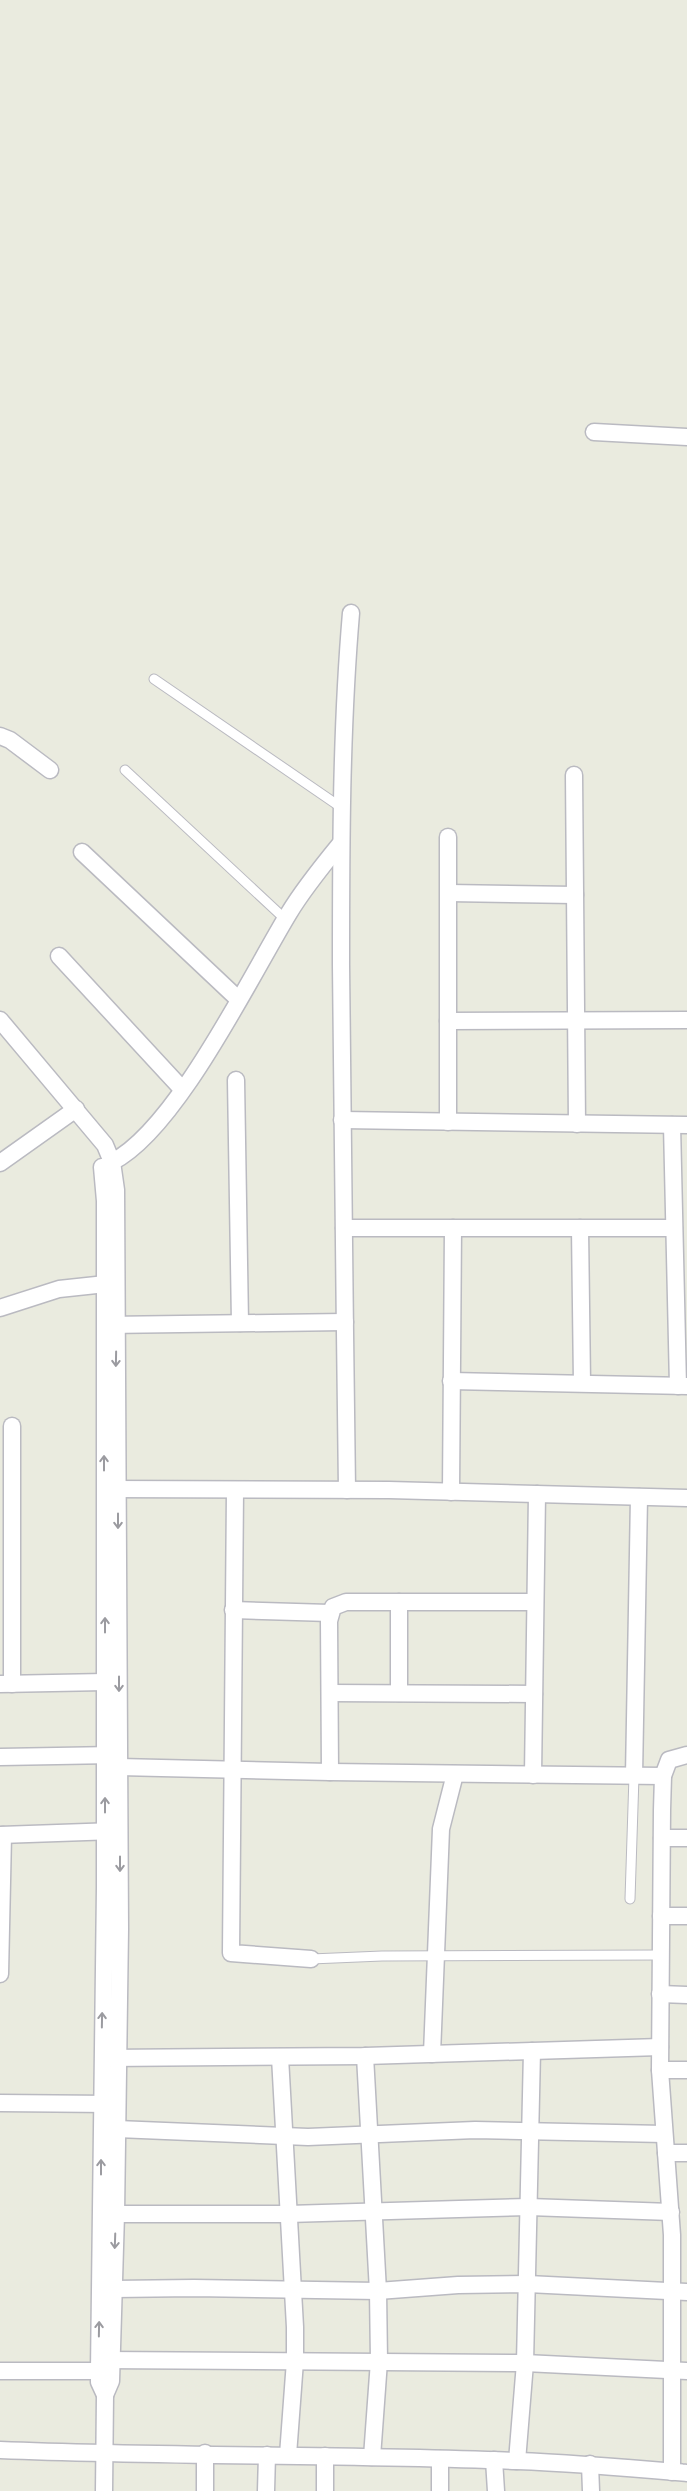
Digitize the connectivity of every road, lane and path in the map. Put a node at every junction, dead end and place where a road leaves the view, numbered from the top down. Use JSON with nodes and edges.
{"nodes":[{"id":1,"x":594,"y":432,"type":"dead end"},
{"id":2,"x":687,"y":437,"type":"edge"},
{"id":3,"x":351,"y":613,"type":"dead end"},
{"id":4,"x":154,"y":679,"type":"dead end"},
{"id":5,"x":0,"y":736,"type":"edge"},
{"id":6,"x":50,"y":770,"type":"dead end"},
{"id":7,"x":125,"y":770,"type":"dead end"},
{"id":8,"x":574,"y":775,"type":"dead end"},
{"id":9,"x":342,"y":808,"type":"junction"},
{"id":10,"x":448,"y":837,"type":"dead end"},
{"id":11,"x":341,"y":844,"type":"junction"},
{"id":12,"x":82,"y":852,"type":"dead end"},
{"id":13,"x":449,"y":893,"type":"junction"},
{"id":14,"x":575,"y":895,"type":"junction"},
{"id":15,"x":285,"y":920,"type":"junction"},
{"id":16,"x":59,"y":956,"type":"dead end"},
{"id":17,"x":238,"y":999,"type":"junction"},
{"id":18,"x":576,"y":1020,"type":"junction"},
{"id":19,"x":687,"y":1020,"type":"edge"},
{"id":20,"x":448,"y":1021,"type":"junction"},
{"id":21,"x":3,"y":1028,"type":"edge"},
{"id":22,"x":236,"y":1080,"type":"dead end"},
{"id":23,"x":182,"y":1089,"type":"junction"},
{"id":24,"x":76,"y":1109,"type":"junction"},
{"id":25,"x":342,"y":1120,"type":"junction"},
{"id":26,"x":448,"y":1122,"type":"junction"},
{"id":27,"x":577,"y":1124,"type":"junction"},
{"id":28,"x":680,"y":1125,"type":"edge"},
{"id":29,"x":100,"y":1139,"type":"junction"},
{"id":30,"x":112,"y":1162,"type":"junction"},
{"id":31,"x":0,"y":1163,"type":"edge"},
{"id":32,"x":344,"y":1228,"type":"junction"},
{"id":33,"x":453,"y":1228,"type":"junction"},
{"id":34,"x":580,"y":1228,"type":"junction"},
{"id":35,"x":674,"y":1228,"type":"junction"},
{"id":36,"x":111,"y":1283,"type":"junction"},
{"id":37,"x":0,"y":1308,"type":"edge"},
{"id":38,"x":345,"y":1322,"type":"junction"},
{"id":39,"x":240,"y":1323,"type":"junction"},
{"id":40,"x":111,"y":1325,"type":"junction"},
{"id":41,"x":451,"y":1381,"type":"junction"},
{"id":42,"x":582,"y":1383,"type":"junction"},
{"id":43,"x":682,"y":1386,"type":"edge"},
{"id":44,"x":8,"y":1434,"type":"edge"},
{"id":45,"x":111,"y":1489,"type":"junction"},
{"id":46,"x":235,"y":1490,"type":"junction"},
{"id":47,"x":347,"y":1490,"type":"junction"},
{"id":48,"x":451,"y":1492,"type":"junction"},
{"id":49,"x":537,"y":1494,"type":"junction"},
{"id":50,"x":639,"y":1497,"type":"junction"},
{"id":51,"x":687,"y":1498,"type":"edge"},
{"id":52,"x":6,"y":1507,"type":"edge"},
{"id":53,"x":6,"y":1584,"type":"edge"},
{"id":54,"x":399,"y":1602,"type":"junction"},
{"id":55,"x":536,"y":1602,"type":"junction"},
{"id":56,"x":233,"y":1610,"type":"junction"},
{"id":57,"x":330,"y":1613,"type":"junction"},
{"id":58,"x":105,"y":1682,"type":"junction"},
{"id":59,"x":6,"y":1684,"type":"edge"},
{"id":60,"x":330,"y":1693,"type":"junction"},
{"id":61,"x":399,"y":1693,"type":"junction"},
{"id":62,"x":534,"y":1694,"type":"junction"},
{"id":63,"x":687,"y":1755,"type":"edge"},
{"id":64,"x":0,"y":1757,"type":"edge"},
{"id":65,"x":114,"y":1759,"type":"junction"},
{"id":66,"x":233,"y":1770,"type":"junction"},
{"id":67,"x":330,"y":1772,"type":"junction"},
{"id":68,"x":455,"y":1774,"type":"junction"},
{"id":69,"x":533,"y":1775,"type":"junction"},
{"id":70,"x":634,"y":1776,"type":"junction"},
{"id":71,"x":663,"y":1776,"type":"junction"},
{"id":72,"x":112,"y":1831,"type":"junction"},
{"id":73,"x":2,"y":1835,"type":"edge"},
{"id":74,"x":662,"y":1838,"type":"junction"},
{"id":75,"x":687,"y":1838,"type":"edge"},
{"id":76,"x":630,"y":1899,"type":"dead end"},
{"id":77,"x":661,"y":1916,"type":"junction"},
{"id":78,"x":687,"y":1916,"type":"edge"},
{"id":79,"x":0,"y":1938,"type":"edge"},
{"id":80,"x":661,"y":1955,"type":"junction"},
{"id":81,"x":435,"y":1956,"type":"junction"},
{"id":82,"x":311,"y":1959,"type":"joint"},
{"id":83,"x":0,"y":1974,"type":"edge"},
{"id":84,"x":660,"y":1994,"type":"junction"},
{"id":85,"x":687,"y":1995,"type":"edge"},
{"id":86,"x":660,"y":2047,"type":"junction"},
{"id":87,"x":532,"y":2051,"type":"junction"},
{"id":88,"x":432,"y":2054,"type":"junction"},
{"id":89,"x":365,"y":2056,"type":"junction"},
{"id":90,"x":280,"y":2057,"type":"junction"},
{"id":91,"x":110,"y":2058,"type":"junction"},
{"id":92,"x":660,"y":2070,"type":"junction"},
{"id":93,"x":687,"y":2070,"type":"edge"},
{"id":94,"x":0,"y":2103,"type":"edge"},
{"id":95,"x":109,"y":2104,"type":"junction"},
{"id":96,"x":117,"y":2129,"type":"junction"},
{"id":97,"x":530,"y":2130,"type":"junction"},
{"id":98,"x":664,"y":2134,"type":"junction"},
{"id":99,"x":370,"y":2136,"type":"junction"},
{"id":100,"x":284,"y":2137,"type":"junction"},
{"id":101,"x":666,"y":2153,"type":"junction"},
{"id":102,"x":687,"y":2153,"type":"edge"},
{"id":103,"x":529,"y":2207,"type":"junction"},
{"id":104,"x":373,"y":2211,"type":"junction"},
{"id":105,"x":108,"y":2214,"type":"junction"},
{"id":106,"x":288,"y":2214,"type":"junction"},
{"id":107,"x":677,"y":2220,"type":"edge"},
{"id":108,"x":528,"y":2284,"type":"junction"},
{"id":109,"x":114,"y":2290,"type":"junction"},
{"id":110,"x":293,"y":2291,"type":"junction"},
{"id":111,"x":378,"y":2291,"type":"junction"},
{"id":112,"x":680,"y":2292,"type":"edge"},
{"id":113,"x":295,"y":2361,"type":"junction"},
{"id":114,"x":379,"y":2361,"type":"junction"},
{"id":115,"x":525,"y":2363,"type":"junction"},
{"id":116,"x":103,"y":2364,"type":"junction"},
{"id":117,"x":0,"y":2371,"type":"edge"},
{"id":118,"x":680,"y":2371,"type":"edge"},
{"id":119,"x":0,"y":2450,"type":"edge"},
{"id":120,"x":205,"y":2453,"type":"junction"},
{"id":121,"x":105,"y":2454,"type":"junction"},
{"id":122,"x":267,"y":2455,"type":"junction"},
{"id":123,"x":288,"y":2455,"type":"junction"},
{"id":124,"x":325,"y":2456,"type":"junction"},
{"id":125,"x":372,"y":2457,"type":"junction"},
{"id":126,"x":440,"y":2459,"type":"junction"},
{"id":127,"x":494,"y":2460,"type":"junction"},
{"id":128,"x":517,"y":2461,"type":"junction"},
{"id":129,"x":590,"y":2464,"type":"junction"},
{"id":130,"x":680,"y":2472,"type":"edge"},
{"id":131,"x":104,"y":2491,"type":"edge"},
{"id":132,"x":205,"y":2491,"type":"edge"},
{"id":133,"x":266,"y":2491,"type":"edge"},
{"id":134,"x":325,"y":2491,"type":"edge"},
{"id":135,"x":440,"y":2491,"type":"edge"},
{"id":136,"x":496,"y":2491,"type":"edge"},
{"id":137,"x":591,"y":2491,"type":"edge"}],
"edges":[{"from":1,"to":2,"type":"street"},
{"from":3,"to":9,"type":"street"},
{"from":4,"to":9,"type":"lane"},
{"from":5,"to":6,"type":"street"},
{"from":7,"to":15,"type":"lane"},
{"from":8,"to":14,"type":"street"},
{"from":9,"to":11,"type":"street"},
{"from":10,"to":13,"type":"street"},
{"from":11,"to":15,"type":"street"},
{"from":11,"to":25,"type":"street"},
{"from":12,"to":17,"type":"street"},
{"from":13,"to":14,"type":"street"},
{"from":13,"to":20,"type":"street"},
{"from":14,"to":18,"type":"street"},
{"from":15,"to":17,"type":"street"},
{"from":16,"to":23,"type":"street"},
{"from":17,"to":23,"type":"street"},
{"from":18,"to":19,"type":"street"},
{"from":18,"to":20,"type":"street"},
{"from":18,"to":27,"type":"street"},
{"from":20,"to":26,"type":"street"},
{"from":21,"to":24,"type":"street"},
{"from":22,"to":39,"type":"street"},
{"from":23,"to":30,"type":"street"},
{"from":24,"to":29,"type":"street"},
{"from":24,"to":31,"type":"street"},
{"from":25,"to":26,"type":"street"},
{"from":25,"to":32,"type":"street"},
{"from":26,"to":27,"type":"street"},
{"from":27,"to":28,"type":"street"},
{"from":28,"to":35,"type":"street"},
{"from":29,"to":30,"type":"street"},
{"from":29,"to":36,"type":"street"},
{"from":30,"to":36,"type":"street"},
{"from":32,"to":33,"type":"street"},
{"from":32,"to":38,"type":"street"},
{"from":33,"to":34,"type":"street"},
{"from":33,"to":41,"type":"street"},
{"from":34,"to":35,"type":"street"},
{"from":34,"to":42,"type":"street"},
{"from":35,"to":43,"type":"street"},
{"from":36,"to":37,"type":"street"},
{"from":36,"to":40,"type":"street"},
{"from":38,"to":39,"type":"street"},
{"from":38,"to":47,"type":"street"},
{"from":39,"to":40,"type":"street"},
{"from":40,"to":45,"type":"street"},
{"from":41,"to":42,"type":"street"},
{"from":41,"to":48,"type":"street"},
{"from":42,"to":43,"type":"street"},
{"from":44,"to":52,"type":"street"},
{"from":45,"to":46,"type":"street"},
{"from":58,"to":45,"type":"street","one_way":true},
{"from":45,"to":65,"type":"street","one_way":true},
{"from":46,"to":47,"type":"street"},
{"from":46,"to":56,"type":"street"},
{"from":47,"to":48,"type":"street"},
{"from":48,"to":49,"type":"street"},
{"from":49,"to":50,"type":"street"},
{"from":49,"to":55,"type":"street"},
{"from":50,"to":51,"type":"street"},
{"from":50,"to":70,"type":"street"},
{"from":52,"to":53,"type":"street"},
{"from":53,"to":59,"type":"street"},
{"from":54,"to":55,"type":"street"},
{"from":54,"to":57,"type":"street"},
{"from":54,"to":61,"type":"street"},
{"from":55,"to":62,"type":"street"},
{"from":56,"to":57,"type":"street"},
{"from":56,"to":66,"type":"street"},
{"from":57,"to":60,"type":"street"},
{"from":58,"to":59,"type":"street"},
{"from":58,"to":65,"type":"street"},
{"from":60,"to":61,"type":"street"},
{"from":60,"to":67,"type":"street"},
{"from":61,"to":62,"type":"street"},
{"from":62,"to":69,"type":"street"},
{"from":63,"to":71,"type":"street"},
{"from":64,"to":65,"type":"street"},
{"from":65,"to":66,"type":"street"},
{"from":65,"to":72,"type":"street"},
{"from":66,"to":67,"type":"street"},
{"from":66,"to":82,"type":"street"},
{"from":67,"to":68,"type":"street"},
{"from":68,"to":69,"type":"street"},
{"from":68,"to":81,"type":"street"},
{"from":69,"to":70,"type":"street"},
{"from":70,"to":71,"type":"street"},
{"from":70,"to":76,"type":"lane"},
{"from":71,"to":74,"type":"street"},
{"from":72,"to":73,"type":"street"},
{"from":72,"to":91,"type":"street"},
{"from":73,"to":79,"type":"street"},
{"from":74,"to":75,"type":"street"},
{"from":74,"to":77,"type":"street"},
{"from":77,"to":78,"type":"street"},
{"from":77,"to":80,"type":"street"},
{"from":79,"to":83,"type":"street"},
{"from":80,"to":81,"type":"lane"},
{"from":80,"to":84,"type":"street"},
{"from":81,"to":82,"type":"lane"},
{"from":81,"to":88,"type":"street"},
{"from":84,"to":85,"type":"street"},
{"from":84,"to":86,"type":"street"},
{"from":86,"to":87,"type":"street"},
{"from":86,"to":92,"type":"street"},
{"from":87,"to":88,"type":"street"},
{"from":87,"to":97,"type":"street"},
{"from":88,"to":89,"type":"street"},
{"from":89,"to":90,"type":"street"},
{"from":89,"to":99,"type":"street"},
{"from":90,"to":91,"type":"street"},
{"from":90,"to":100,"type":"street"},
{"from":91,"to":95,"type":"street"},
{"from":92,"to":93,"type":"street"},
{"from":92,"to":98,"type":"street"},
{"from":94,"to":95,"type":"street"},
{"from":95,"to":96,"type":"street"},
{"from":105,"to":95,"type":"street","one_way":true},
{"from":96,"to":100,"type":"street"},
{"from":96,"to":105,"type":"street"},
{"from":97,"to":98,"type":"street"},
{"from":97,"to":99,"type":"street"},
{"from":97,"to":103,"type":"street"},
{"from":98,"to":101,"type":"street"},
{"from":99,"to":100,"type":"street"},
{"from":99,"to":104,"type":"street"},
{"from":100,"to":106,"type":"street"},
{"from":101,"to":102,"type":"street"},
{"from":101,"to":107,"type":"street"},
{"from":103,"to":104,"type":"street"},
{"from":103,"to":107,"type":"street"},
{"from":103,"to":108,"type":"street"},
{"from":104,"to":106,"type":"street"},
{"from":104,"to":111,"type":"street"},
{"from":105,"to":106,"type":"street"},
{"from":105,"to":109,"type":"street","one_way":true},
{"from":116,"to":105,"type":"street","one_way":true},
{"from":106,"to":110,"type":"street"},
{"from":107,"to":112,"type":"street"},
{"from":108,"to":111,"type":"street"},
{"from":108,"to":112,"type":"street"},
{"from":108,"to":115,"type":"street"},
{"from":109,"to":110,"type":"street"},
{"from":109,"to":116,"type":"street"},
{"from":110,"to":111,"type":"street"},
{"from":110,"to":113,"type":"street"},
{"from":111,"to":114,"type":"street"},
{"from":112,"to":118,"type":"street"},
{"from":113,"to":114,"type":"street"},
{"from":113,"to":116,"type":"street"},
{"from":113,"to":123,"type":"street"},
{"from":114,"to":115,"type":"street"},
{"from":114,"to":125,"type":"street"},
{"from":115,"to":118,"type":"street"},
{"from":115,"to":128,"type":"street"},
{"from":116,"to":117,"type":"street"},
{"from":116,"to":121,"type":"street"},
{"from":118,"to":130,"type":"street"},
{"from":119,"to":121,"type":"street"},
{"from":120,"to":121,"type":"street"},
{"from":120,"to":122,"type":"street"},
{"from":120,"to":132,"type":"street"},
{"from":121,"to":131,"type":"street"},
{"from":122,"to":123,"type":"street"},
{"from":122,"to":133,"type":"street"},
{"from":123,"to":124,"type":"street"},
{"from":124,"to":125,"type":"street"},
{"from":124,"to":134,"type":"street"},
{"from":125,"to":126,"type":"street"},
{"from":126,"to":127,"type":"street"},
{"from":126,"to":135,"type":"street"},
{"from":127,"to":128,"type":"street"},
{"from":127,"to":136,"type":"street"},
{"from":128,"to":129,"type":"street"},
{"from":129,"to":130,"type":"street"},
{"from":129,"to":137,"type":"street"}]}
